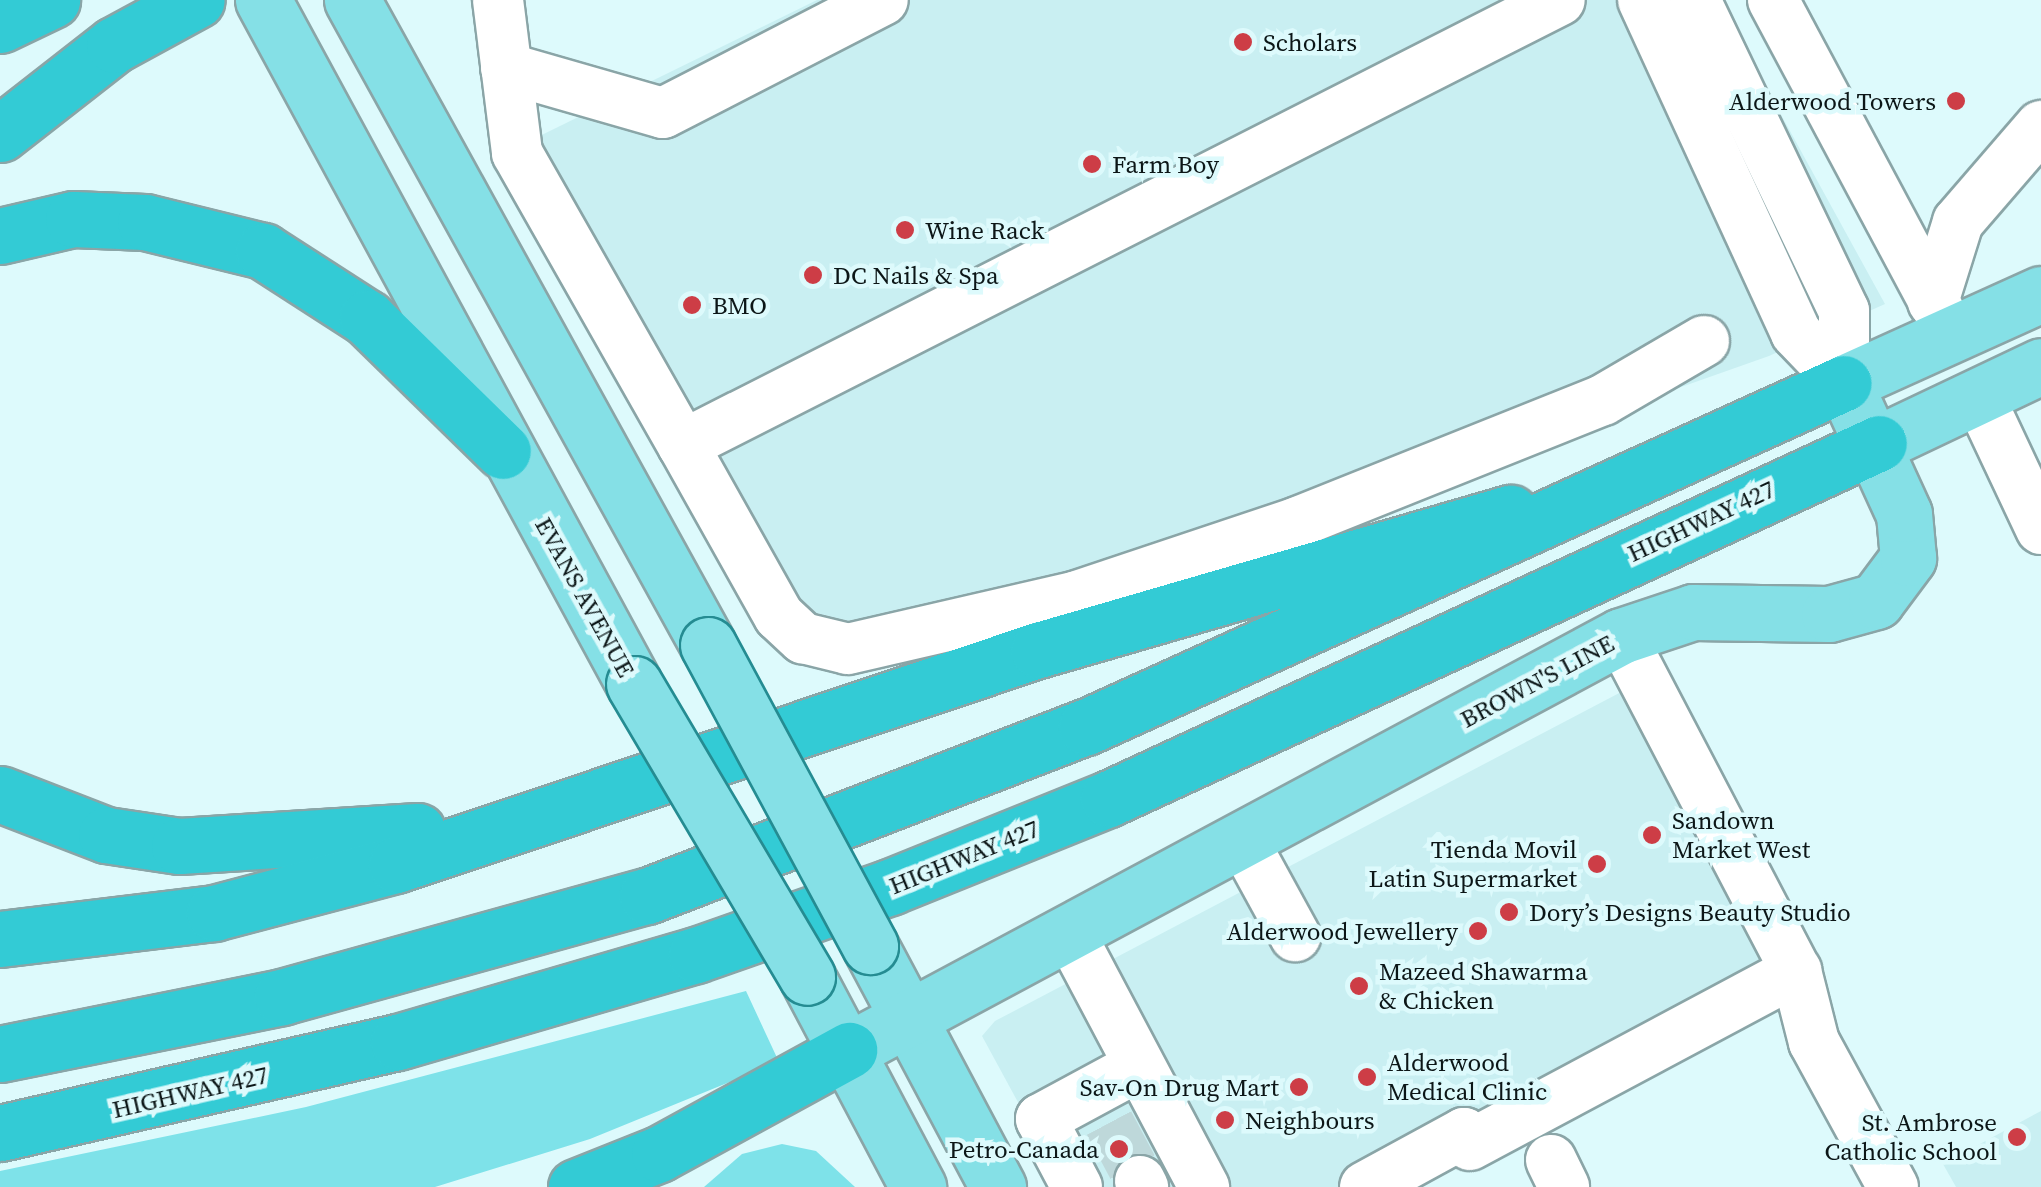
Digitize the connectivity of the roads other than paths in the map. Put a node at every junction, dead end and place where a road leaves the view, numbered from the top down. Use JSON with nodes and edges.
{"nodes":[{"id":1,"x":20,"y":0,"type":"edge"},
{"id":2,"x":52,"y":0,"type":"edge"},
{"id":3,"x":197,"y":0,"type":"edge"},
{"id":4,"x":263,"y":0,"type":"edge"},
{"id":5,"x":352,"y":0,"type":"edge"},
{"id":6,"x":498,"y":0,"type":"edge"},
{"id":7,"x":884,"y":0,"type":"edge"},
{"id":8,"x":1560,"y":0,"type":"edge"},
{"id":9,"x":1643,"y":0,"type":"edge"},
{"id":10,"x":1694,"y":0,"type":"edge"},
{"id":11,"x":1774,"y":0,"type":"edge"},
{"id":12,"x":0,"y":21,"type":"edge"},
{"id":13,"x":506,"y":68,"type":"junction"},
{"id":14,"x":2041,"y":126,"type":"edge"},
{"id":15,"x":0,"y":134,"type":"edge"},
{"id":16,"x":0,"y":236,"type":"edge"},
{"id":17,"x":2041,"y":294,"type":"edge"},
{"id":18,"x":1943,"y":319,"type":"junction"},
{"id":19,"x":1704,"y":341,"type":"dead end"},
{"id":20,"x":2041,"y":366,"type":"edge"},
{"id":21,"x":1844,"y":382,"type":"junction"},
{"id":22,"x":1979,"y":397,"type":"junction"},
{"id":23,"x":1878,"y":444,"type":"junction"},
{"id":24,"x":683,"y":445,"type":"junction"},
{"id":25,"x":504,"y":452,"type":"junction"},
{"id":26,"x":1588,"y":504,"type":"junction"},
{"id":27,"x":2041,"y":528,"type":"edge"},
{"id":28,"x":1622,"y":636,"type":"junction"},
{"id":29,"x":0,"y":794,"type":"edge"},
{"id":30,"x":570,"y":810,"type":"junction"},
{"id":31,"x":1242,"y":839,"type":"junction"},
{"id":32,"x":1069,"y":932,"type":"junction"},
{"id":33,"x":1295,"y":936,"type":"dead end"},
{"id":34,"x":0,"y":939,"type":"edge"},
{"id":35,"x":1796,"y":971,"type":"junction"},
{"id":36,"x":911,"y":1016,"type":"junction"},
{"id":37,"x":849,"y":1050,"type":"junction"},
{"id":38,"x":0,"y":1054,"type":"edge"},
{"id":39,"x":1140,"y":1066,"type":"junction"},
{"id":40,"x":0,"y":1133,"type":"edge"},
{"id":41,"x":576,"y":1187,"type":"edge"},
{"id":42,"x":918,"y":1187,"type":"edge"},
{"id":43,"x":998,"y":1187,"type":"edge"},
{"id":44,"x":1077,"y":1187,"type":"edge"},
{"id":45,"x":1204,"y":1187,"type":"edge"},
{"id":46,"x":1365,"y":1187,"type":"edge"},
{"id":47,"x":1893,"y":1187,"type":"edge"}],
"edges":[{"from":1,"to":12,"type":"highway"},
{"from":2,"to":12,"type":"highway"},
{"from":3,"to":15,"type":"highway"},
{"from":4,"to":25,"type":"main road","name":"EVANS AVENUE"},
{"from":5,"to":36,"type":"main road","bridge":true},
{"from":6,"to":13,"type":"lane"},
{"from":7,"to":13,"type":"lane"},
{"from":8,"to":24,"type":"lane"},
{"from":9,"to":21,"type":"lane"},
{"from":10,"to":21,"type":"lane"},
{"from":11,"to":18,"type":"lane"},
{"from":13,"to":24,"type":"lane"},
{"from":14,"to":18,"type":"lane"},
{"from":16,"to":25,"type":"highway"},
{"from":17,"to":18,"type":"main road"},
{"from":18,"to":21,"type":"main road"},
{"from":19,"to":24,"type":"lane"},
{"from":20,"to":22,"type":"main road"},
{"from":21,"to":23,"type":"main road","name":"BROWN'S LINE"},
{"from":21,"to":26,"type":"highway"},
{"from":22,"to":23,"type":"main road"},
{"from":22,"to":27,"type":"lane"},
{"from":23,"to":28,"type":"main road","name":"BROWN'S LINE"},
{"from":23,"to":40,"type":"highway","name":"HIGHWAY 427"},
{"from":25,"to":37,"type":"main road","name":"EVANS AVENUE","bridge":true},
{"from":26,"to":30,"type":"highway"},
{"from":26,"to":38,"type":"highway"},
{"from":28,"to":31,"type":"main road","name":"BROWN'S LINE"},
{"from":28,"to":35,"type":"lane"},
{"from":29,"to":30,"type":"highway"},
{"from":30,"to":34,"type":"highway"},
{"from":31,"to":32,"type":"main road","name":"BROWN'S LINE"},
{"from":31,"to":33,"type":"lane"},
{"from":32,"to":36,"type":"main road","name":"BROWN'S LINE"},
{"from":32,"to":39,"type":"lane"},
{"from":35,"to":46,"type":"lane"},
{"from":35,"to":47,"type":"lane"},
{"from":36,"to":37,"type":"main road","name":"BROWN'S LINE"},
{"from":36,"to":43,"type":"main road"},
{"from":37,"to":41,"type":"highway"},
{"from":37,"to":42,"type":"main road","name":"EVANS AVENUE"},
{"from":39,"to":44,"type":"lane"},
{"from":39,"to":45,"type":"lane"}]}
